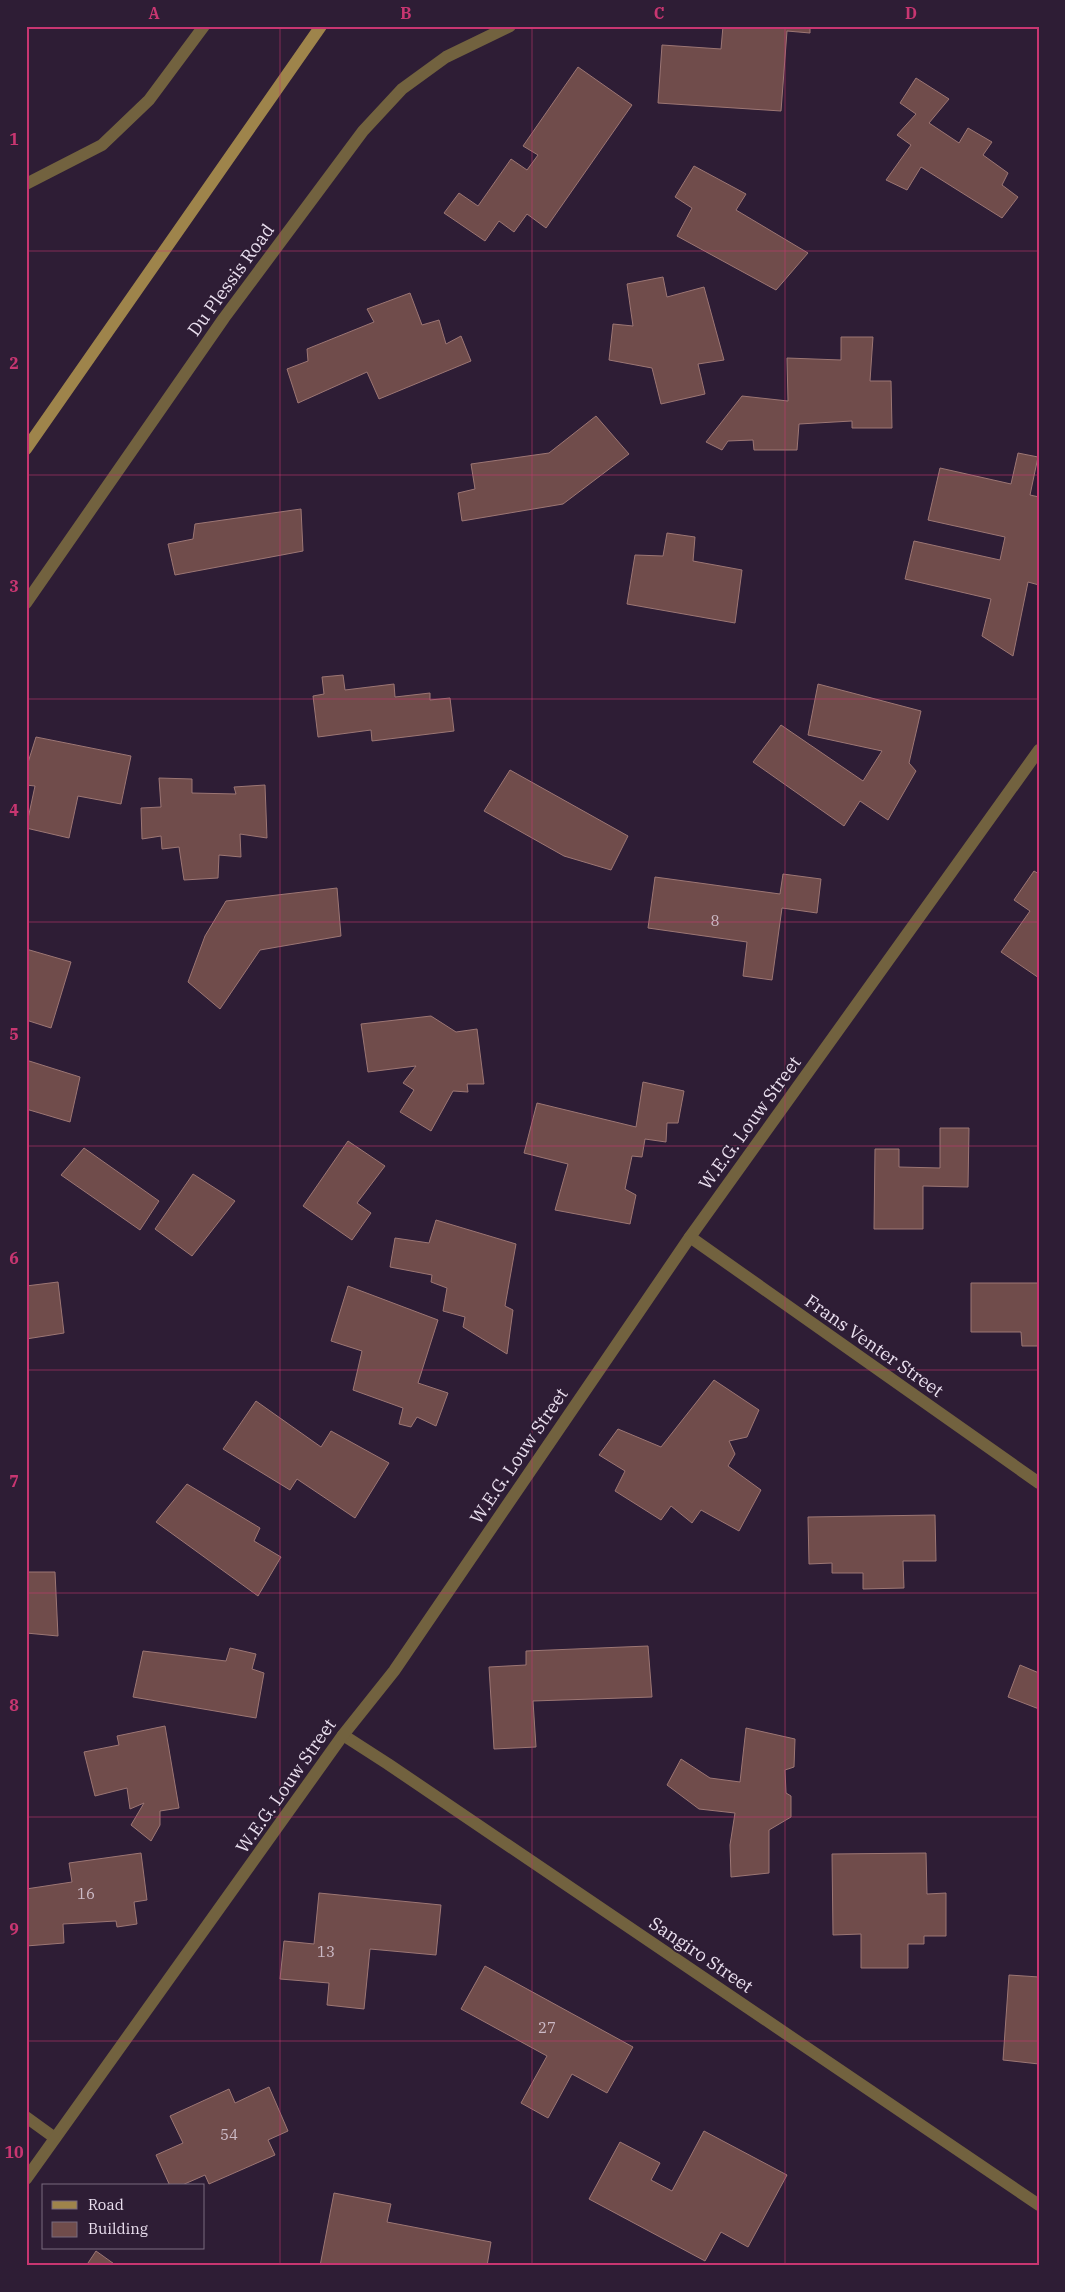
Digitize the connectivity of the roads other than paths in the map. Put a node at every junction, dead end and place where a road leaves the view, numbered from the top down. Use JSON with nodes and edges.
{"nodes":[{"id":1,"x":204,"y":26,"type":"edge"},
{"id":2,"x":321,"y":26,"type":"edge"},
{"id":3,"x":510,"y":26,"type":"edge"},
{"id":4,"x":26,"y":184,"type":"edge"},
{"id":5,"x":26,"y":449,"type":"edge"},
{"id":6,"x":26,"y":603,"type":"edge"},
{"id":7,"x":1037,"y":756,"type":"edge"},
{"id":8,"x":690,"y":1237,"type":"junction"},
{"id":9,"x":1039,"y":1484,"type":"edge"},
{"id":10,"x":343,"y":1735,"type":"junction"},
{"id":11,"x":26,"y":2117,"type":"edge"},
{"id":12,"x":55,"y":2138,"type":"junction"},
{"id":13,"x":26,"y":2179,"type":"edge"},
{"id":14,"x":1039,"y":2205,"type":"edge"}],
"edges":[{"from":1,"to":4,"type":"street"},
{"from":2,"to":5,"type":"street"},
{"from":3,"to":6,"type":"street","name":"Du Plessis Road"},
{"from":7,"to":8,"type":"street","name":"W.E.G. Louw Street"},
{"from":8,"to":9,"type":"street","name":"Frans Venter Street"},
{"from":8,"to":10,"type":"street","name":"W.E.G. Louw Street"},
{"from":10,"to":12,"type":"street","name":"W.E.G. Louw Street"},
{"from":10,"to":14,"type":"street","name":"Sangiro Street"},
{"from":11,"to":12,"type":"street"},
{"from":12,"to":13,"type":"street","name":"W.E.G. Louw Street"}]}
